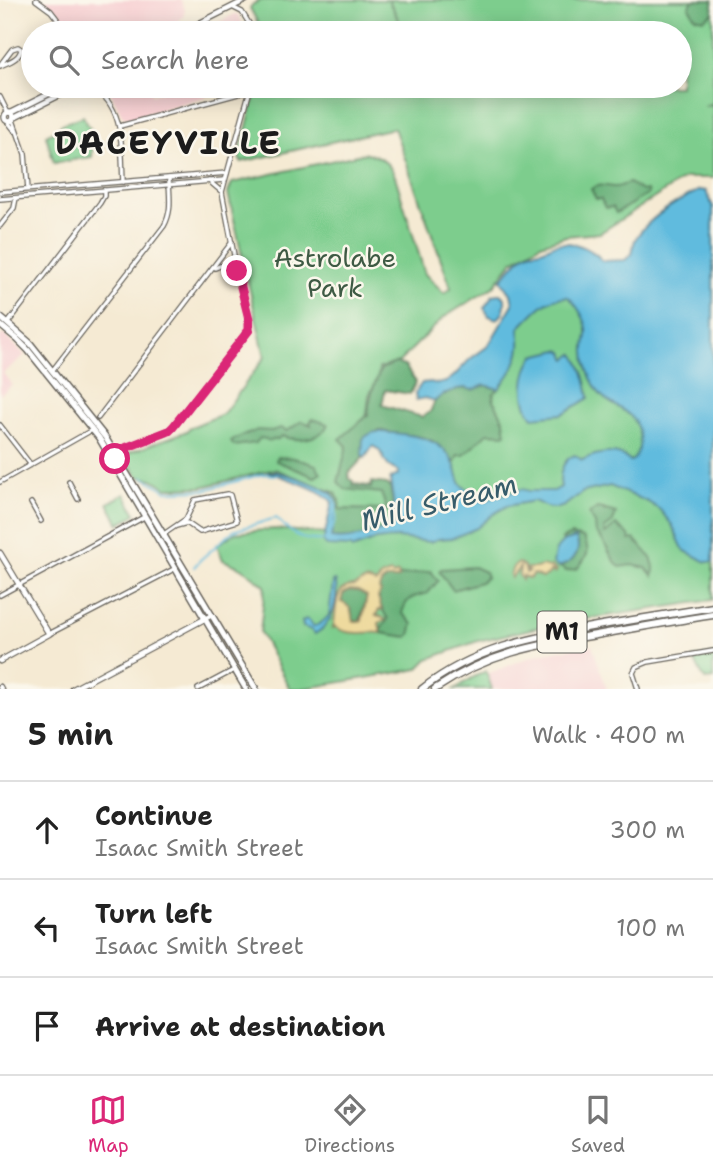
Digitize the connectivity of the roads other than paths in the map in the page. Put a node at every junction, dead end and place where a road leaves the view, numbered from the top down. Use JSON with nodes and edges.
{"nodes":[{"id":1,"x":36,"y":0,"type":"edge"},
{"id":2,"x":240,"y":0,"type":"edge"},
{"id":3,"x":246,"y":0,"type":"edge"},
{"id":4,"x":232,"y":7,"type":"junction"},
{"id":5,"x":59,"y":21,"type":"edge"},
{"id":6,"x":201,"y":21,"type":"edge"},
{"id":7,"x":203,"y":21,"type":"edge"},
{"id":8,"x":248,"y":21,"type":"edge"},
{"id":9,"x":0,"y":65,"type":"edge"},
{"id":10,"x":0,"y":97,"type":"edge"},
{"id":11,"x":44,"y":98,"type":"edge"},
{"id":12,"x":52,"y":98,"type":"edge"},
{"id":13,"x":104,"y":98,"type":"edge"},
{"id":14,"x":217,"y":98,"type":"edge"},
{"id":15,"x":247,"y":98,"type":"edge"},
{"id":16,"x":8,"y":118,"type":"edge"},
{"id":17,"x":0,"y":125,"type":"edge"},
{"id":18,"x":120,"y":127,"type":"junction"},
{"id":19,"x":227,"y":173,"type":"junction"},
{"id":20,"x":169,"y":178,"type":"junction"},
{"id":21,"x":207,"y":180,"type":"junction"},
{"id":22,"x":225,"y":180,"type":"junction"},
{"id":23,"x":104,"y":183,"type":"junction"},
{"id":24,"x":123,"y":184,"type":"junction"},
{"id":25,"x":169,"y":184,"type":"junction"},
{"id":26,"x":28,"y":189,"type":"junction"},
{"id":27,"x":104,"y":189,"type":"junction"},
{"id":28,"x":0,"y":192,"type":"edge"},
{"id":29,"x":222,"y":192,"type":"junction"},
{"id":30,"x":16,"y":197,"type":"junction"},
{"id":31,"x":0,"y":199,"type":"edge"},
{"id":32,"x":0,"y":226,"type":"edge"},
{"id":33,"x":232,"y":243,"type":"junction"},
{"id":34,"x":237,"y":271,"type":"junction"},
{"id":35,"x":208,"y":273,"type":"junction"},
{"id":36,"x":0,"y":317,"type":"edge"},
{"id":37,"x":8,"y":323,"type":"junction"},
{"id":38,"x":0,"y":325,"type":"edge"},
{"id":39,"x":52,"y":371,"type":"junction"},
{"id":40,"x":98,"y":418,"type":"dead end"},
{"id":41,"x":0,"y":425,"type":"edge"},
{"id":42,"x":92,"y":430,"type":"junction"},
{"id":43,"x":116,"y":453,"type":"junction"},
{"id":44,"x":31,"y":465,"type":"junction"},
{"id":45,"x":119,"y":472,"type":"junction"},
{"id":46,"x":0,"y":482,"type":"edge"},
{"id":47,"x":69,"y":482,"type":"dead end"},
{"id":48,"x":78,"y":499,"type":"dead end"},
{"id":49,"x":31,"y":503,"type":"dead end"},
{"id":50,"x":144,"y":517,"type":"junction"},
{"id":51,"x":41,"y":521,"type":"dead end"},
{"id":52,"x":176,"y":526,"type":"junction"},
{"id":53,"x":164,"y":534,"type":"junction"},
{"id":54,"x":0,"y":553,"type":"edge"},
{"id":55,"x":174,"y":569,"type":"junction"},
{"id":56,"x":19,"y":584,"type":"junction"},
{"id":57,"x":0,"y":594,"type":"edge"},
{"id":58,"x":713,"y":607,"type":"edge"},
{"id":59,"x":212,"y":615,"type":"junction"},
{"id":60,"x":713,"y":615,"type":"edge"},
{"id":61,"x":204,"y":619,"type":"junction"},
{"id":62,"x":49,"y":634,"type":"junction"},
{"id":63,"x":713,"y":651,"type":"edge"},
{"id":64,"x":0,"y":661,"type":"edge"},
{"id":65,"x":234,"y":670,"type":"junction"},
{"id":66,"x":73,"y":689,"type":"edge"},
{"id":67,"x":198,"y":689,"type":"edge"},
{"id":68,"x":246,"y":689,"type":"edge"},
{"id":69,"x":256,"y":689,"type":"edge"},
{"id":70,"x":422,"y":689,"type":"edge"},
{"id":71,"x":435,"y":689,"type":"edge"},
{"id":72,"x":638,"y":689,"type":"edge"}],
"edges":[{"from":1,"to":5,"type":"street"},
{"from":2,"to":6,"type":"street"},
{"from":3,"to":4,"type":"street"},
{"from":4,"to":7,"type":"street"},
{"from":4,"to":8,"type":"street"},
{"from":9,"to":9,"type":"street"},
{"from":10,"to":16,"type":"street"},
{"from":11,"to":16,"type":"street"},
{"from":12,"to":16,"type":"street"},
{"from":13,"to":18,"type":"street"},
{"from":14,"to":18,"type":"street"},
{"from":15,"to":19,"type":"street"},
{"from":16,"to":17,"type":"street"},
{"from":16,"to":26,"type":"street"},
{"from":18,"to":24,"type":"street"},
{"from":19,"to":20,"type":"street"},
{"from":19,"to":22,"type":"street"},
{"from":20,"to":24,"type":"street"},
{"from":20,"to":25,"type":"street"},
{"from":21,"to":22,"type":"street"},
{"from":21,"to":25,"type":"street"},
{"from":21,"to":29,"type":"street"},
{"from":22,"to":29,"type":"street"},
{"from":23,"to":24,"type":"street"},
{"from":23,"to":26,"type":"street"},
{"from":23,"to":27,"type":"street"},
{"from":24,"to":25,"type":"street"},
{"from":24,"to":27,"type":"street"},
{"from":25,"to":39,"type":"street"},
{"from":26,"to":28,"type":"street"},
{"from":27,"to":30,"type":"street"},
{"from":27,"to":37,"type":"street"},
{"from":29,"to":33,"type":"street"},
{"from":30,"to":31,"type":"street"},
{"from":30,"to":32,"type":"street"},
{"from":33,"to":34,"type":"street"},
{"from":33,"to":35,"type":"street"},
{"from":34,"to":35,"type":"street"},
{"from":34,"to":43,"type":"street"},
{"from":35,"to":40,"type":"street"},
{"from":36,"to":37,"type":"main road"},
{"from":37,"to":39,"type":"main road"},
{"from":38,"to":42,"type":"main road"},
{"from":39,"to":43,"type":"main road"},
{"from":41,"to":44,"type":"street"},
{"from":42,"to":44,"type":"street"},
{"from":42,"to":45,"type":"main road"},
{"from":43,"to":45,"type":"street"},
{"from":43,"to":53,"type":"main road"},
{"from":44,"to":46,"type":"street"},
{"from":45,"to":50,"type":"main road"},
{"from":47,"to":48,"type":"street"},
{"from":49,"to":51,"type":"street"},
{"from":50,"to":55,"type":"main road"},
{"from":50,"to":56,"type":"street"},
{"from":52,"to":52,"type":"street"},
{"from":52,"to":53,"type":"street"},
{"from":53,"to":59,"type":"main road"},
{"from":54,"to":56,"type":"street"},
{"from":55,"to":61,"type":"main road"},
{"from":55,"to":62,"type":"street"},
{"from":56,"to":57,"type":"street"},
{"from":56,"to":62,"type":"street"},
{"from":58,"to":70,"type":"highway","number":"M1"},
{"from":59,"to":61,"type":"street"},
{"from":59,"to":69,"type":"main road"},
{"from":60,"to":71,"type":"highway","number":"M1"},
{"from":61,"to":65,"type":"main road"},
{"from":61,"to":66,"type":"street"},
{"from":62,"to":64,"type":"street"},
{"from":63,"to":72,"type":"street"},
{"from":65,"to":67,"type":"street"},
{"from":65,"to":68,"type":"main road"}]}
